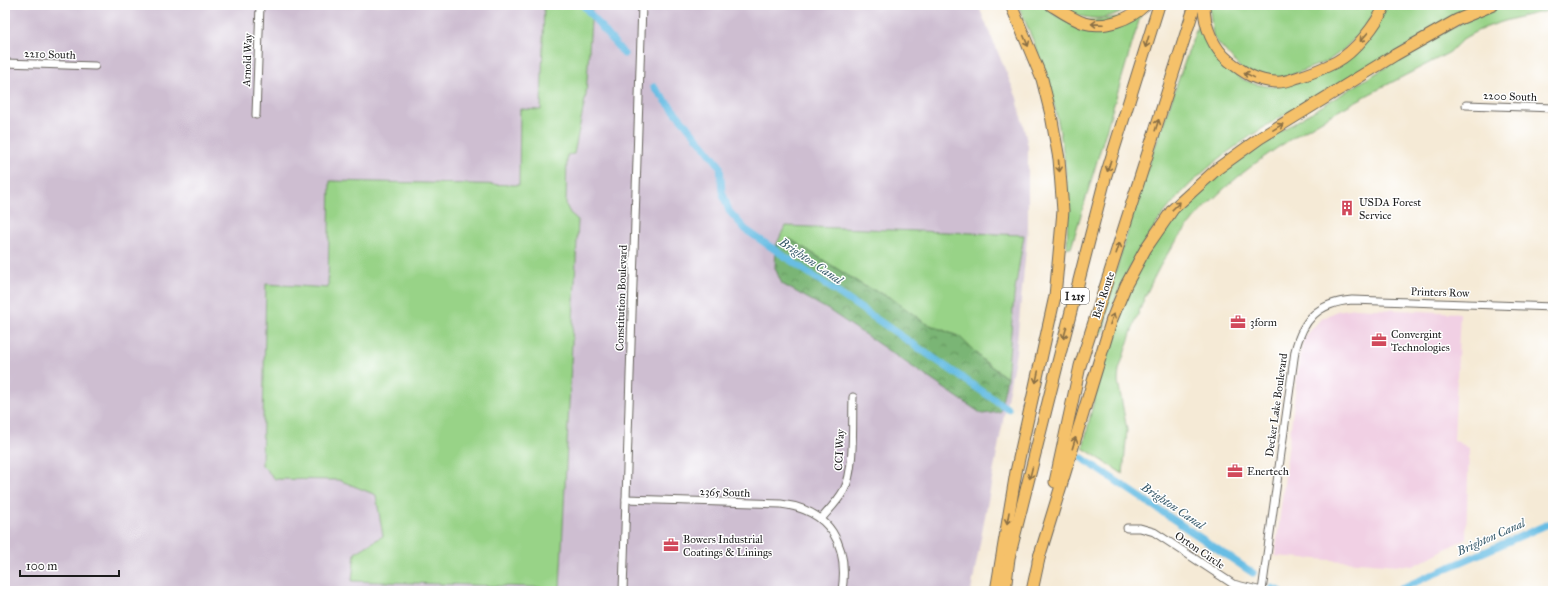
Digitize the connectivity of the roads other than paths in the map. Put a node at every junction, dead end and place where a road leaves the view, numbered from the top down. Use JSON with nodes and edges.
{"nodes":[{"id":1,"x":260,"y":5,"type":"edge"},
{"id":2,"x":642,"y":5,"type":"edge"},
{"id":3,"x":1011,"y":5,"type":"edge"},
{"id":4,"x":1051,"y":5,"type":"edge"},
{"id":5,"x":1145,"y":5,"type":"edge"},
{"id":6,"x":1159,"y":5,"type":"edge"},
{"id":7,"x":1195,"y":5,"type":"edge"},
{"id":8,"x":1204,"y":5,"type":"edge"},
{"id":9,"x":1385,"y":5,"type":"edge"},
{"id":10,"x":1493,"y":5,"type":"edge"},
{"id":11,"x":5,"y":63,"type":"edge"},
{"id":12,"x":95,"y":66,"type":"dead end"},
{"id":13,"x":1466,"y":105,"type":"dead end"},
{"id":14,"x":1553,"y":108,"type":"edge"},
{"id":15,"x":256,"y":116,"type":"dead end"},
{"id":16,"x":1328,"y":305,"type":"joint"},
{"id":17,"x":1553,"y":307,"type":"edge"},
{"id":18,"x":853,"y":397,"type":"dead end"},
{"id":19,"x":626,"y":499,"type":"junction"},
{"id":20,"x":821,"y":519,"type":"junction"},
{"id":21,"x":1127,"y":528,"type":"dead end"},
{"id":22,"x":1038,"y":561,"type":"junction"},
{"id":23,"x":623,"y":591,"type":"edge"},
{"id":24,"x":842,"y":591,"type":"edge"},
{"id":25,"x":996,"y":591,"type":"edge"},
{"id":26,"x":1005,"y":591,"type":"edge"},
{"id":27,"x":1032,"y":591,"type":"edge"},
{"id":28,"x":1262,"y":591,"type":"edge"}],
"edges":[{"from":1,"to":15,"type":"street","name":"Arnold Way"},
{"from":2,"to":19,"type":"street","name":"Constitution Boulevard"},
{"from":3,"to":25,"type":"highway","one_way":true},
{"from":5,"to":4,"type":"highway","one_way":true},
{"from":6,"to":26,"type":"highway","number":"I 215","one_way":true},
{"from":22,"to":7,"type":"highway","name":"Belt Route","number":"I 215","one_way":true},
{"from":9,"to":8,"type":"highway","one_way":true},
{"from":22,"to":10,"type":"highway","one_way":true},
{"from":11,"to":12,"type":"street","name":"2210 South"},
{"from":13,"to":14,"type":"street","name":"2200 South"},
{"from":16,"to":17,"type":"street","name":"Printers Row"},
{"from":16,"to":28,"type":"street","name":"Decker Lake Boulevard"},
{"from":18,"to":20,"type":"street","name":"CCI Way"},
{"from":19,"to":20,"type":"street","name":"2365 South"},
{"from":19,"to":23,"type":"street","name":"Constitution Boulevard"},
{"from":20,"to":24,"type":"street"},
{"from":21,"to":28,"type":"street","name":"Orton Circle"},
{"from":22,"to":27,"type":"highway","name":"Belt Route","number":"I 215"}]}
